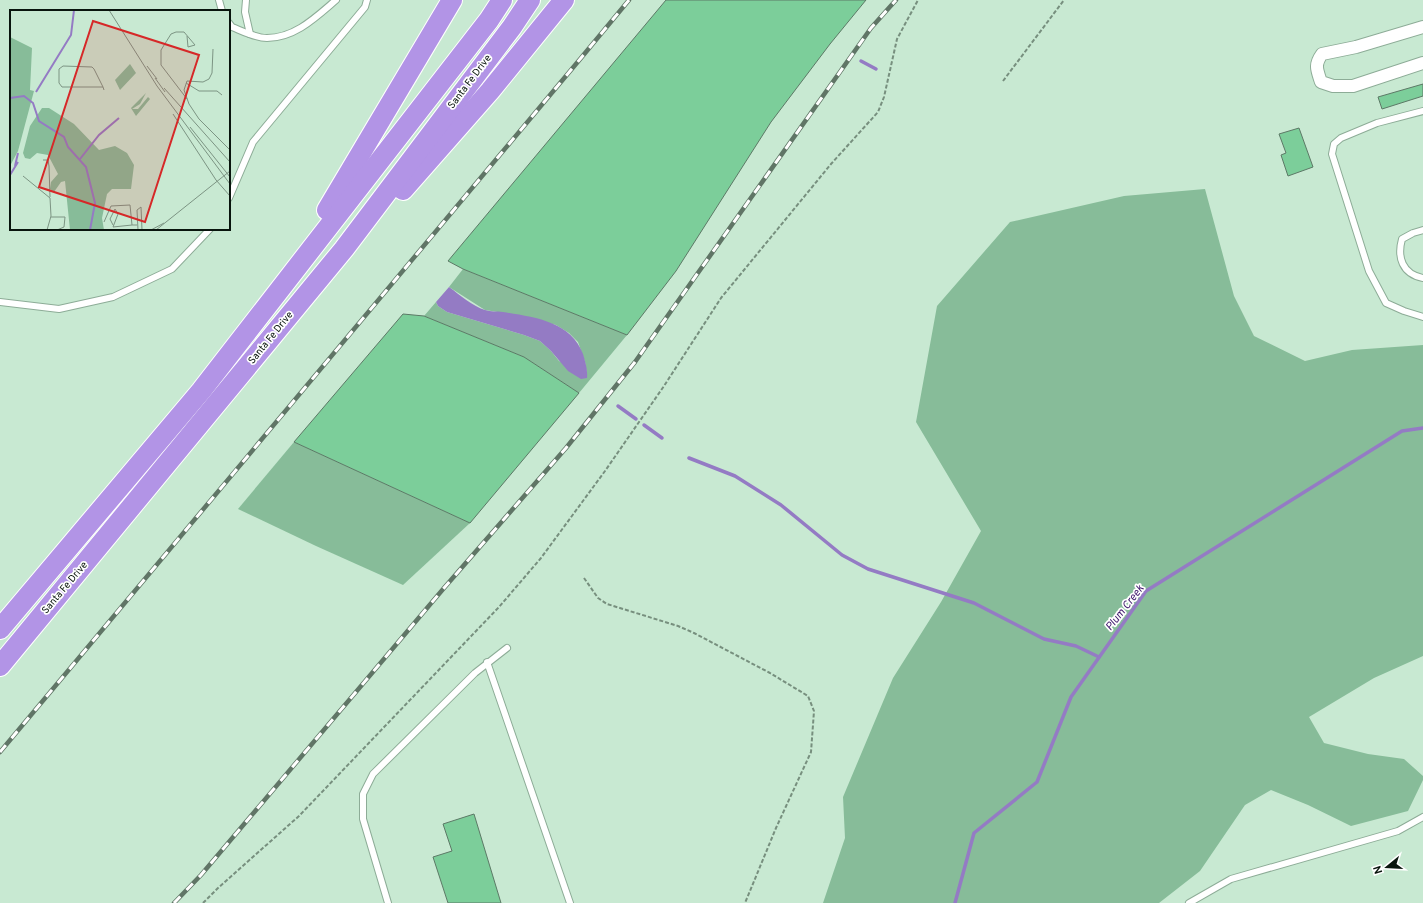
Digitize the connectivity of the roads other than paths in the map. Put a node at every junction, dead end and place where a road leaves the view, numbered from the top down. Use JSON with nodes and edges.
{"nodes":[{"id":1,"x":219,"y":0,"type":"edge"},
{"id":2,"x":246,"y":0,"type":"edge"},
{"id":3,"x":336,"y":0,"type":"edge"},
{"id":4,"x":367,"y":0,"type":"edge"},
{"id":5,"x":452,"y":0,"type":"edge"},
{"id":6,"x":502,"y":0,"type":"edge"},
{"id":7,"x":530,"y":0,"type":"edge"},
{"id":8,"x":564,"y":0,"type":"edge"},
{"id":9,"x":222,"y":10,"type":"edge"},
{"id":10,"x":230,"y":24,"type":"edge"},
{"id":11,"x":1423,"y":27,"type":"edge"},
{"id":12,"x":250,"y":34,"type":"junction"},
{"id":13,"x":1423,"y":63,"type":"edge"},
{"id":14,"x":1423,"y":111,"type":"edge"},
{"id":15,"x":230,"y":196,"type":"edge"},
{"id":16,"x":209,"y":230,"type":"edge"},
{"id":17,"x":1423,"y":230,"type":"edge"},
{"id":18,"x":1423,"y":278,"type":"edge"},
{"id":19,"x":305,"y":296,"type":"junction"},
{"id":20,"x":0,"y":302,"type":"edge"},
{"id":21,"x":1423,"y":317,"type":"edge"},
{"id":22,"x":201,"y":391,"type":"junction"},
{"id":23,"x":0,"y":629,"type":"edge"},
{"id":24,"x":507,"y":648,"type":"dead end"},
{"id":25,"x":487,"y":662,"type":"junction"},
{"id":26,"x":0,"y":666,"type":"edge"},
{"id":27,"x":1423,"y":817,"type":"edge"},
{"id":28,"x":388,"y":903,"type":"edge"},
{"id":29,"x":570,"y":903,"type":"edge"},
{"id":30,"x":1190,"y":903,"type":"edge"}],
"edges":[{"from":1,"to":9,"type":"lane"},
{"from":2,"to":12,"type":"lane"},
{"from":3,"to":12,"type":"lane"},
{"from":4,"to":15,"type":"lane"},
{"from":5,"to":22,"type":"highway"},
{"from":6,"to":22,"type":"highway"},
{"from":7,"to":19,"type":"highway","name":"Santa Fe Drive"},
{"from":8,"to":19,"type":"highway"},
{"from":10,"to":12,"type":"lane"},
{"from":11,"to":13,"type":"street"},
{"from":14,"to":21,"type":"lane"},
{"from":16,"to":20,"type":"lane"},
{"from":17,"to":18,"type":"lane"},
{"from":19,"to":26,"type":"highway","name":"Santa Fe Drive"},
{"from":22,"to":23,"type":"highway"},
{"from":24,"to":25,"type":"lane"},
{"from":25,"to":28,"type":"lane"},
{"from":25,"to":29,"type":"lane"},
{"from":27,"to":30,"type":"lane"}]}
